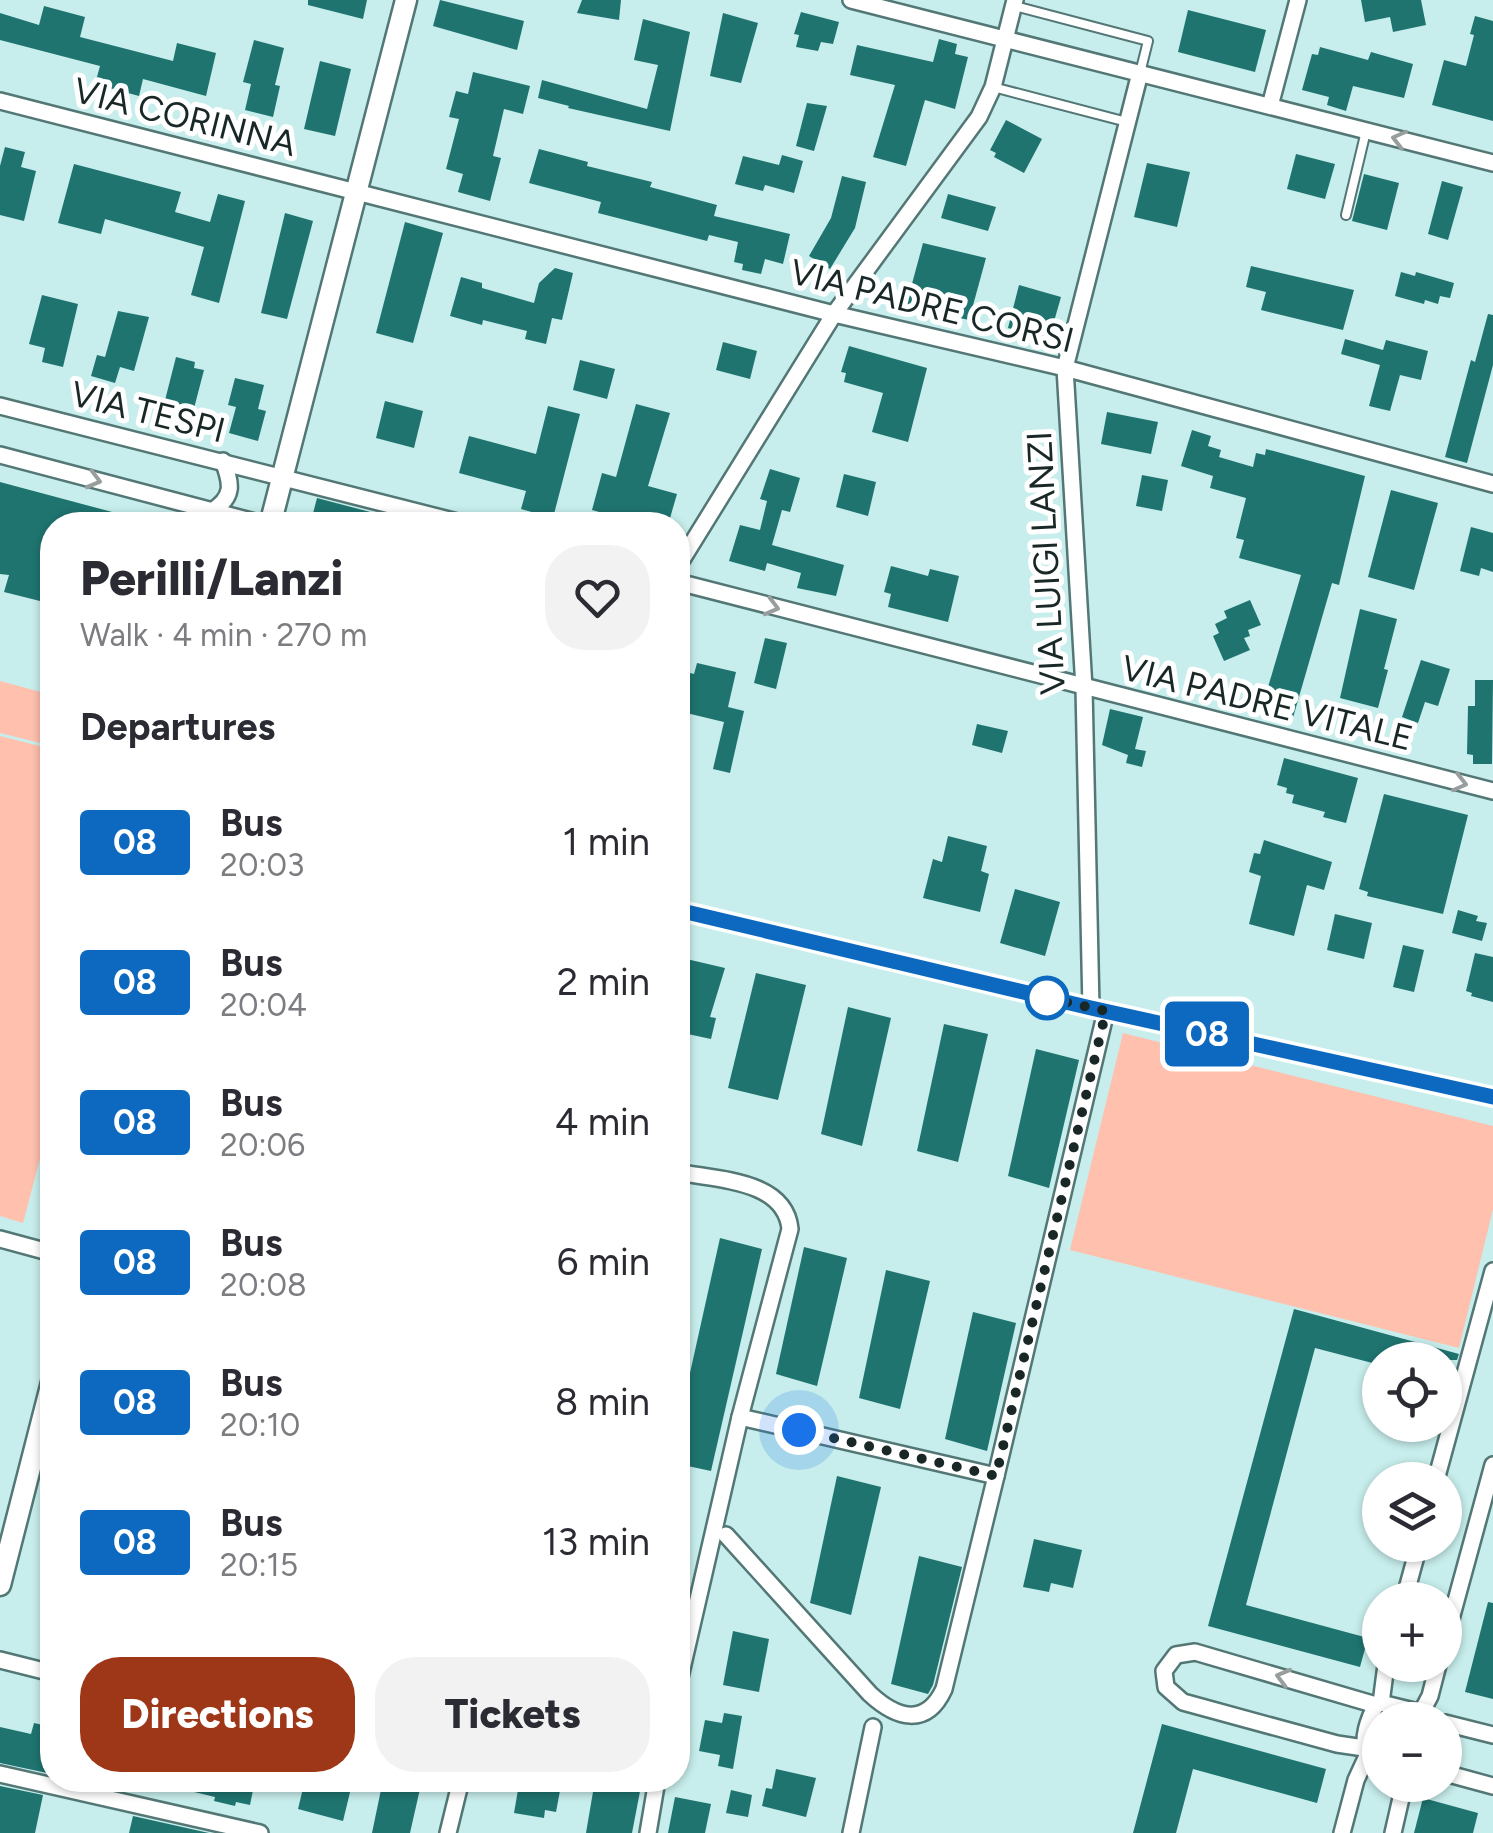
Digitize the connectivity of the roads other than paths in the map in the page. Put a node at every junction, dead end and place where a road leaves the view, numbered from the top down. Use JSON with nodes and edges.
{"nodes":[{"id":1,"x":406,"y":0,"type":"edge"},
{"id":2,"x":851,"y":0,"type":"edge"},
{"id":3,"x":1298,"y":0,"type":"edge"},
{"id":4,"x":1014,"y":3,"type":"edge"},
{"id":5,"x":1005,"y":40,"type":"junction"},
{"id":6,"x":1140,"y":73,"type":"junction"},
{"id":7,"x":993,"y":87,"type":"junction"},
{"id":8,"x":0,"y":100,"type":"edge"},
{"id":9,"x":1270,"y":106,"type":"junction"},
{"id":10,"x":1127,"y":122,"type":"junction"},
{"id":11,"x":1366,"y":131,"type":"junction"},
{"id":12,"x":1493,"y":163,"type":"edge"},
{"id":13,"x":356,"y":192,"type":"junction"},
{"id":14,"x":1346,"y":216,"type":"dead end"},
{"id":15,"x":834,"y":314,"type":"junction"},
{"id":16,"x":1065,"y":368,"type":"junction"},
{"id":17,"x":0,"y":406,"type":"edge"},
{"id":18,"x":0,"y":454,"type":"edge"},
{"id":19,"x":223,"y":461,"type":"junction"},
{"id":20,"x":282,"y":476,"type":"junction"},
{"id":21,"x":1493,"y":484,"type":"edge"},
{"id":22,"x":212,"y":511,"type":"junction"},
{"id":23,"x":216,"y":512,"type":"edge"},
{"id":24,"x":272,"y":512,"type":"edge"},
{"id":25,"x":419,"y":512,"type":"edge"},
{"id":26,"x":690,"y":547,"type":"edge"},
{"id":27,"x":690,"y":585,"type":"edge"},
{"id":28,"x":1084,"y":688,"type":"junction"},
{"id":29,"x":1493,"y":791,"type":"edge"},
{"id":30,"x":690,"y":913,"type":"edge"},
{"id":31,"x":1098,"y":1009,"type":"junction"},
{"id":32,"x":1493,"y":1097,"type":"edge"},
{"id":33,"x":690,"y":1175,"type":"edge"},
{"id":34,"x":0,"y":1239,"type":"edge"},
{"id":35,"x":40,"y":1249,"type":"edge"},
{"id":36,"x":1493,"y":1271,"type":"edge"},
{"id":37,"x":1475,"y":1338,"type":"junction"},
{"id":38,"x":1493,"y":1342,"type":"edge"},
{"id":39,"x":740,"y":1417,"type":"junction"},
{"id":40,"x":40,"y":1423,"type":"edge"},
{"id":41,"x":1441,"y":1462,"type":"edge"},
{"id":42,"x":1493,"y":1465,"type":"edge"},
{"id":43,"x":996,"y":1476,"type":"junction"},
{"id":44,"x":726,"y":1535,"type":"dead end"},
{"id":45,"x":5,"y":1542,"type":"edge"},
{"id":46,"x":1461,"y":1582,"type":"edge"},
{"id":47,"x":0,"y":1585,"type":"edge"},
{"id":48,"x":690,"y":1634,"type":"edge"},
{"id":49,"x":0,"y":1660,"type":"edge"},
{"id":50,"x":40,"y":1670,"type":"edge"},
{"id":51,"x":1364,"y":1702,"type":"edge"},
{"id":52,"x":874,"y":1726,"type":"dead end"},
{"id":53,"x":1462,"y":1727,"type":"edge"},
{"id":54,"x":1493,"y":1735,"type":"edge"},
{"id":55,"x":1362,"y":1749,"type":"edge"},
{"id":56,"x":1362,"y":1767,"type":"edge"},
{"id":57,"x":0,"y":1774,"type":"edge"},
{"id":58,"x":1462,"y":1778,"type":"edge"},
{"id":59,"x":40,"y":1783,"type":"edge"},
{"id":60,"x":1493,"y":1786,"type":"edge"},
{"id":61,"x":79,"y":1792,"type":"edge"},
{"id":62,"x":457,"y":1792,"type":"edge"},
{"id":63,"x":655,"y":1792,"type":"edge"},
{"id":64,"x":1400,"y":1802,"type":"edge"},
{"id":65,"x":260,"y":1833,"type":"edge"},
{"id":66,"x":448,"y":1833,"type":"edge"},
{"id":67,"x":648,"y":1833,"type":"edge"},
{"id":68,"x":851,"y":1833,"type":"edge"},
{"id":69,"x":1342,"y":1833,"type":"edge"},
{"id":70,"x":1393,"y":1833,"type":"edge"}],
"edges":[{"from":1,"to":13,"type":"street"},
{"from":2,"to":5,"type":"street"},
{"from":3,"to":9,"type":"street"},
{"from":4,"to":5,"type":"street"},
{"from":4,"to":6,"type":"lane"},
{"from":5,"to":6,"type":"street"},
{"from":5,"to":7,"type":"street"},
{"from":6,"to":9,"type":"street"},
{"from":6,"to":10,"type":"street","name":"VIA LUIGI LANZI"},
{"from":7,"to":10,"type":"lane"},
{"from":7,"to":15,"type":"street"},
{"from":8,"to":13,"type":"street","name":"VIA CORINNA"},
{"from":9,"to":11,"type":"street"},
{"from":10,"to":16,"type":"street","name":"VIA LUIGI LANZI"},
{"from":12,"to":11,"type":"street","one_way":true},
{"from":11,"to":14,"type":"lane"},
{"from":13,"to":15,"type":"street","name":"VIA PADRE CORSI"},
{"from":13,"to":20,"type":"street"},
{"from":15,"to":16,"type":"street","name":"VIA PADRE CORSI"},
{"from":15,"to":26,"type":"street"},
{"from":16,"to":21,"type":"street","name":"VIA PADRE CORSI"},
{"from":16,"to":28,"type":"street","name":"VIA LUIGI LANZI"},
{"from":17,"to":19,"type":"street","name":"VIA TESPI"},
{"from":18,"to":22,"type":"street","one_way":true},
{"from":19,"to":20,"type":"street","name":"VIA TESPI"},
{"from":19,"to":22,"type":"street"},
{"from":20,"to":24,"type":"street"},
{"from":20,"to":25,"type":"street"},
{"from":22,"to":23,"type":"street"},
{"from":27,"to":28,"type":"street","name":"VIA PADRE VITALE","one_way":true},
{"from":28,"to":29,"type":"street","name":"VIA PADRE VITALE","one_way":true},
{"from":28,"to":31,"type":"street","name":"VIA LUIGI LANZI"},
{"from":30,"to":31,"type":"street"},
{"from":31,"to":32,"type":"street"},
{"from":31,"to":43,"type":"street","name":"VIA LUIGI LANZI"},
{"from":33,"to":39,"type":"street"},
{"from":34,"to":35,"type":"street"},
{"from":36,"to":37,"type":"street"},
{"from":37,"to":38,"type":"street"},
{"from":37,"to":41,"type":"street"},
{"from":39,"to":43,"type":"street"},
{"from":39,"to":48,"type":"street"},
{"from":40,"to":45,"type":"street"},
{"from":42,"to":46,"type":"street"},
{"from":43,"to":44,"type":"street","name":"VIA LUIGI LANZI"},
{"from":45,"to":47,"type":"street"},
{"from":49,"to":50,"type":"street"},
{"from":51,"to":55,"type":"street","one_way":true},
{"from":52,"to":68,"type":"street"},
{"from":53,"to":54,"type":"street"},
{"from":56,"to":69,"type":"street"},
{"from":57,"to":59,"type":"street"},
{"from":58,"to":60,"type":"street"},
{"from":61,"to":65,"type":"street"},
{"from":62,"to":66,"type":"street"},
{"from":63,"to":67,"type":"street"},
{"from":64,"to":70,"type":"street"}]}
